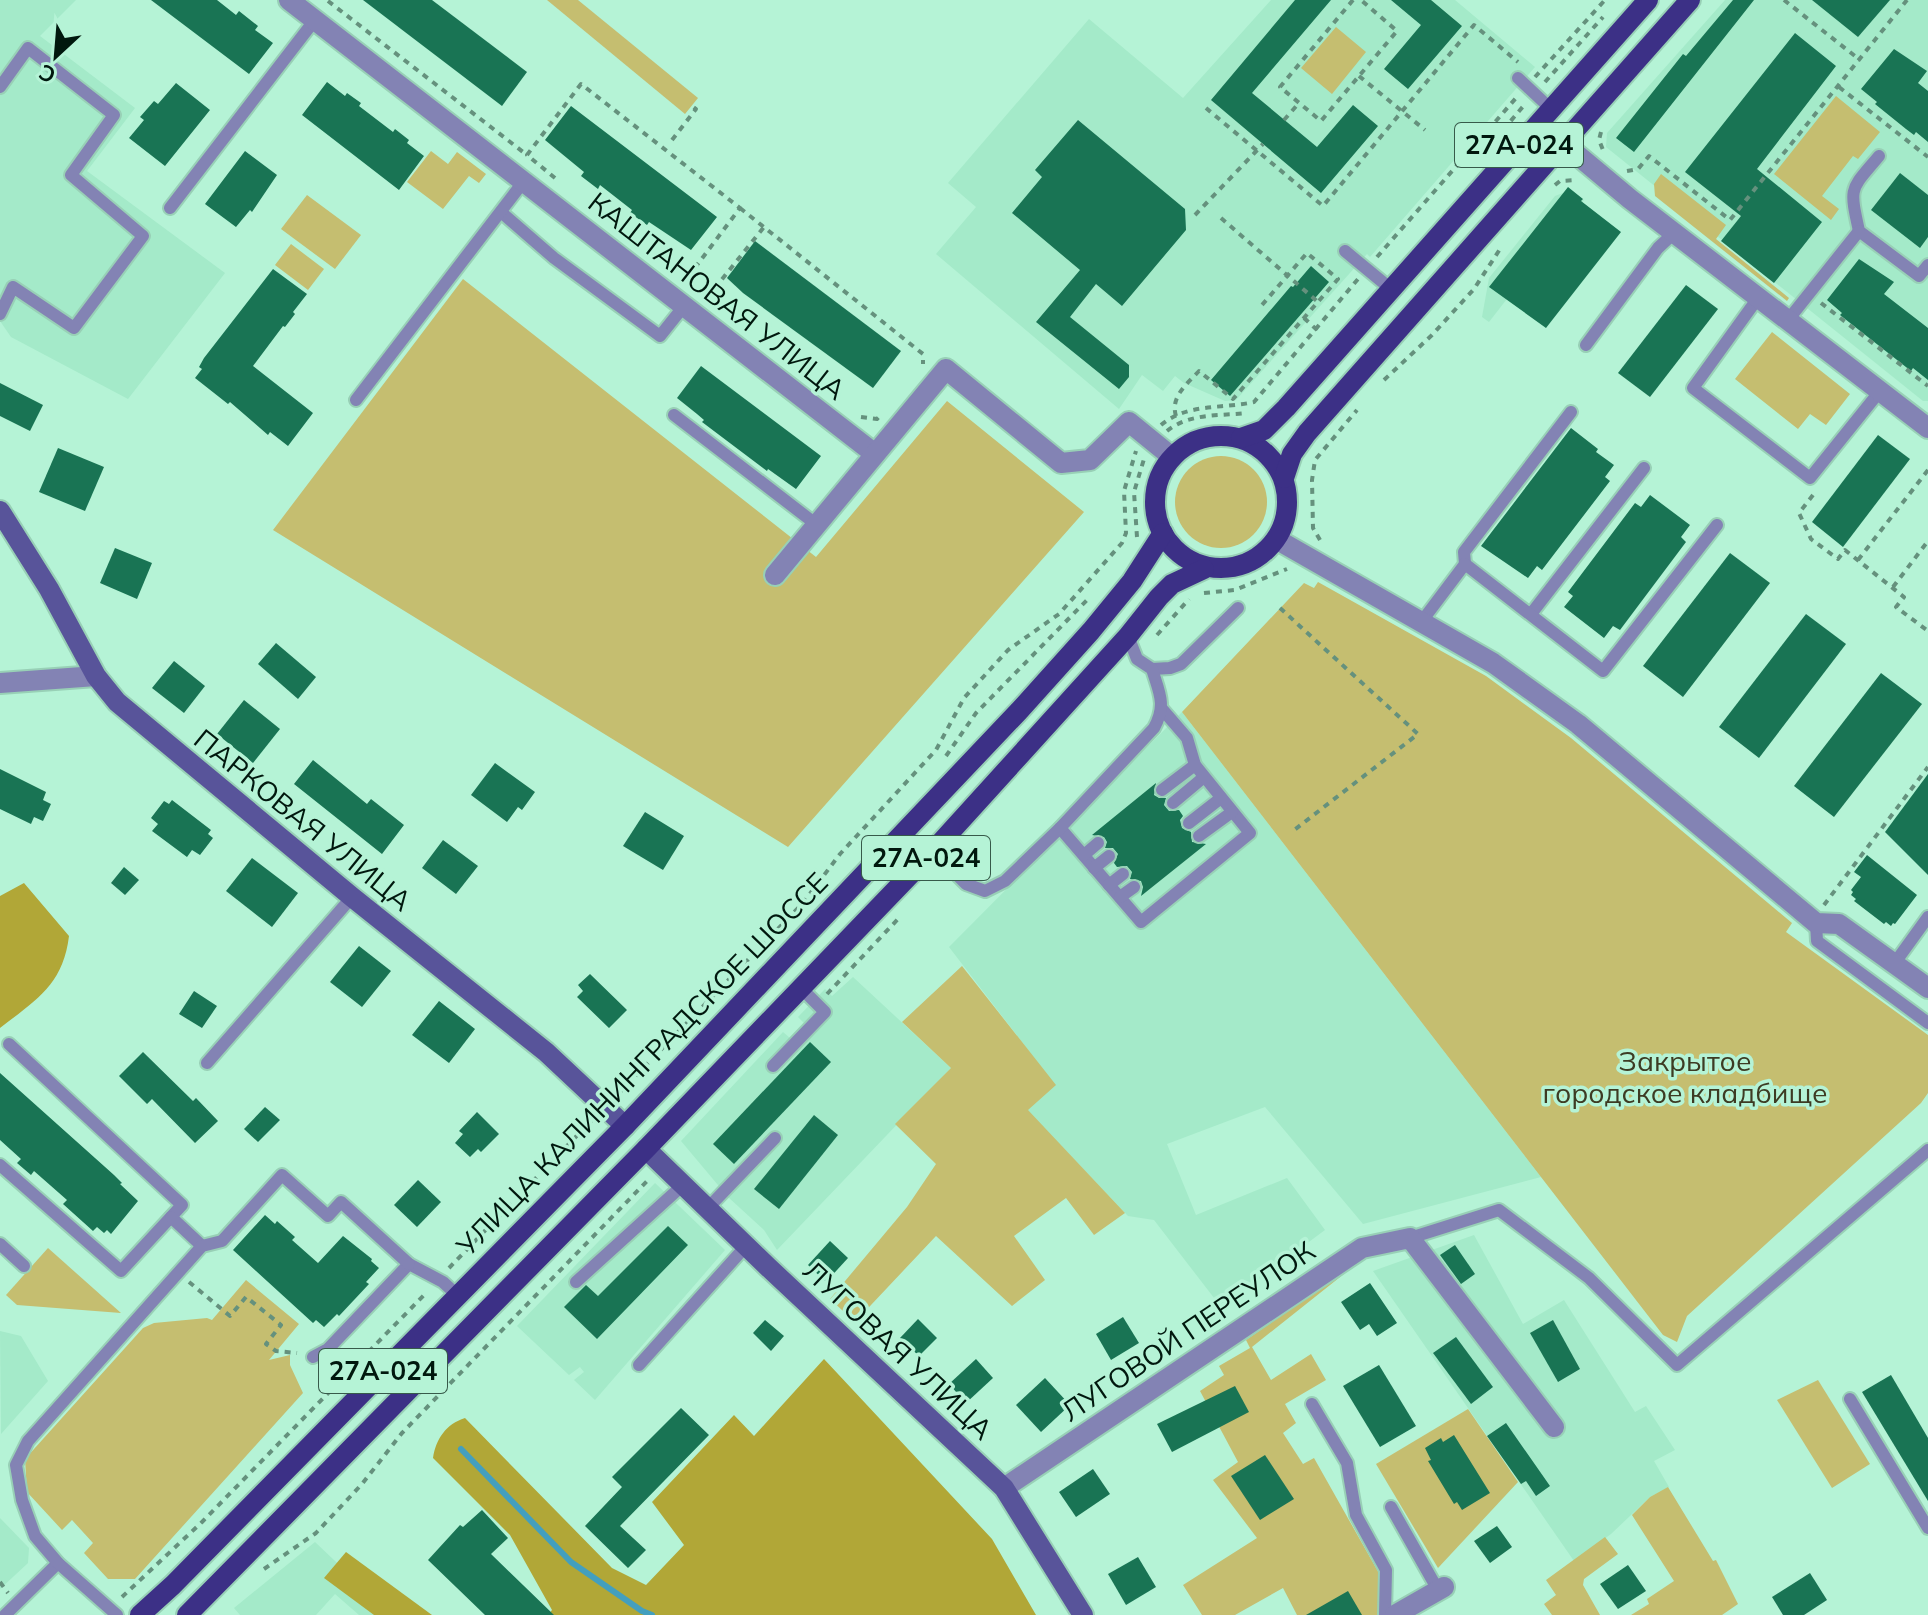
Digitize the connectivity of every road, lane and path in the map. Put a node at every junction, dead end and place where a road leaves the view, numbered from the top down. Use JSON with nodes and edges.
{"nodes":[{"id":1,"x":289,"y":0,"type":"edge"},
{"id":2,"x":1353,"y":0,"type":"edge"},
{"id":3,"x":1361,"y":0,"type":"edge"},
{"id":4,"x":1605,"y":0,"type":"edge"},
{"id":5,"x":1648,"y":0,"type":"edge"},
{"id":6,"x":1690,"y":0,"type":"edge"},
{"id":7,"x":1784,"y":0,"type":"edge"},
{"id":8,"x":1907,"y":0,"type":"edge"},
{"id":9,"x":328,"y":1,"type":"edge"},
{"id":10,"x":314,"y":21,"type":"junction"},
{"id":11,"x":1860,"y":60,"type":"junction"},
{"id":12,"x":1359,"y":76,"type":"junction"},
{"id":13,"x":1523,"y":77,"type":"junction"},
{"id":14,"x":0,"y":87,"type":"edge"},
{"id":15,"x":1839,"y":87,"type":"junction"},
{"id":16,"x":1299,"y":103,"type":"junction"},
{"id":17,"x":1206,"y":108,"type":"dead end"},
{"id":18,"x":695,"y":109,"type":"dead end"},
{"id":19,"x":1551,"y":109,"type":"junction"},
{"id":20,"x":1402,"y":111,"type":"junction"},
{"id":21,"x":1284,"y":120,"type":"dead end"},
{"id":22,"x":1425,"y":130,"type":"dead end"},
{"id":23,"x":672,"y":140,"type":"dead end"},
{"id":24,"x":1563,"y":143,"type":"junction"},
{"id":25,"x":1263,"y":144,"type":"dead end"},
{"id":26,"x":1257,"y":152,"type":"junction"},
{"id":27,"x":527,"y":155,"type":"junction"},
{"id":28,"x":1879,"y":156,"type":"dead end"},
{"id":29,"x":1928,"y":157,"type":"edge"},
{"id":30,"x":1624,"y":170,"type":"dead end"},
{"id":31,"x":524,"y":181,"type":"junction"},
{"id":32,"x":563,"y":184,"type":"dead end"},
{"id":33,"x":1584,"y":185,"type":"dead end"},
{"id":34,"x":1549,"y":190,"type":"dead end"},
{"id":35,"x":170,"y":208,"type":"dead end"},
{"id":36,"x":740,"y":208,"type":"junction"},
{"id":37,"x":501,"y":212,"type":"junction"},
{"id":38,"x":1195,"y":215,"type":"dead end"},
{"id":39,"x":1221,"y":218,"type":"dead end"},
{"id":40,"x":764,"y":227,"type":"junction"},
{"id":41,"x":1859,"y":231,"type":"junction"},
{"id":42,"x":1674,"y":233,"type":"junction"},
{"id":43,"x":1508,"y":236,"type":"dead end"},
{"id":44,"x":1345,"y":251,"type":"dead end"},
{"id":45,"x":1928,"y":265,"type":"edge"},
{"id":46,"x":1366,"y":269,"type":"junction"},
{"id":47,"x":1287,"y":275,"type":"junction"},
{"id":48,"x":684,"y":283,"type":"dead end"},
{"id":49,"x":1391,"y":289,"type":"junction"},
{"id":50,"x":1809,"y":294,"type":"junction"},
{"id":51,"x":1758,"y":298,"type":"junction"},
{"id":52,"x":690,"y":299,"type":"junction"},
{"id":53,"x":1318,"y":302,"type":"junction"},
{"id":54,"x":1262,"y":305,"type":"dead end"},
{"id":55,"x":0,"y":314,"type":"edge"},
{"id":56,"x":1788,"y":320,"type":"junction"},
{"id":57,"x":1586,"y":345,"type":"dead end"},
{"id":58,"x":923,"y":364,"type":"dead end"},
{"id":59,"x":1380,"y":383,"type":"dead end"},
{"id":60,"x":1928,"y":386,"type":"edge"},
{"id":61,"x":1880,"y":391,"type":"junction"},
{"id":62,"x":356,"y":400,"type":"dead end"},
{"id":63,"x":1361,"y":405,"type":"dead end"},
{"id":64,"x":886,"y":408,"type":"dead end"},
{"id":65,"x":1258,"y":411,"type":"dead end"},
{"id":66,"x":1571,"y":412,"type":"dead end"},
{"id":67,"x":674,"y":415,"type":"dead end"},
{"id":68,"x":1176,"y":415,"type":"junction"},
{"id":69,"x":857,"y":417,"type":"dead end"},
{"id":70,"x":1928,"y":428,"type":"edge"},
{"id":71,"x":1147,"y":436,"type":"junction"},
{"id":72,"x":1241,"y":438,"type":"junction"},
{"id":73,"x":875,"y":454,"type":"junction"},
{"id":74,"x":1172,"y":457,"type":"junction"},
{"id":75,"x":1142,"y":463,"type":"dead end"},
{"id":76,"x":1644,"y":468,"type":"dead end"},
{"id":77,"x":1928,"y":470,"type":"edge"},
{"id":78,"x":1284,"y":478,"type":"junction"},
{"id":79,"x":1819,"y":488,"type":"dead end"},
{"id":80,"x":0,"y":511,"type":"edge"},
{"id":81,"x":817,"y":525,"type":"junction"},
{"id":82,"x":1717,"y":525,"type":"dead end"},
{"id":83,"x":1163,"y":533,"type":"junction"},
{"id":84,"x":1276,"y":539,"type":"junction"},
{"id":85,"x":1928,"y":541,"type":"edge"},
{"id":86,"x":1328,"y":546,"type":"dead end"},
{"id":87,"x":1131,"y":547,"type":"dead end"},
{"id":88,"x":1858,"y":560,"type":"junction"},
{"id":89,"x":1465,"y":564,"type":"junction"},
{"id":90,"x":1204,"y":569,"type":"junction"},
{"id":91,"x":1299,"y":569,"type":"dead end"},
{"id":92,"x":775,"y":575,"type":"dead end"},
{"id":93,"x":1893,"y":587,"type":"junction"},
{"id":94,"x":1091,"y":597,"type":"dead end"},
{"id":95,"x":1238,"y":608,"type":"dead end"},
{"id":96,"x":1280,"y":608,"type":"dead end"},
{"id":97,"x":1531,"y":614,"type":"junction"},
{"id":98,"x":1422,"y":621,"type":"junction"},
{"id":99,"x":1928,"y":631,"type":"edge"},
{"id":100,"x":1128,"y":636,"type":"junction"},
{"id":101,"x":1137,"y":659,"type":"junction"},
{"id":102,"x":1152,"y":669,"type":"junction"},
{"id":103,"x":96,"y":676,"type":"junction"},
{"id":104,"x":0,"y":683,"type":"edge"},
{"id":105,"x":1162,"y":709,"type":"junction"},
{"id":106,"x":944,"y":760,"type":"dead end"},
{"id":107,"x":1195,"y":765,"type":"junction"},
{"id":108,"x":1928,"y":767,"type":"edge"},
{"id":109,"x":1204,"y":777,"type":"junction"},
{"id":110,"x":1162,"y":790,"type":"dead end"},
{"id":111,"x":1221,"y":798,"type":"junction"},
{"id":112,"x":1173,"y":803,"type":"dead end"},
{"id":113,"x":1232,"y":812,"type":"junction"},
{"id":114,"x":1189,"y":823,"type":"dead end"},
{"id":115,"x":1060,"y":828,"type":"junction"},
{"id":116,"x":1293,"y":831,"type":"dead end"},
{"id":117,"x":1199,"y":836,"type":"dead end"},
{"id":118,"x":1098,"y":843,"type":"dead end"},
{"id":119,"x":933,"y":851,"type":"junction"},
{"id":120,"x":1084,"y":855,"type":"junction"},
{"id":121,"x":1109,"y":856,"type":"dead end"},
{"id":122,"x":1094,"y":868,"type":"junction"},
{"id":123,"x":1123,"y":874,"type":"dead end"},
{"id":124,"x":1109,"y":885,"type":"junction"},
{"id":125,"x":1134,"y":887,"type":"dead end"},
{"id":126,"x":352,"y":897,"type":"junction"},
{"id":127,"x":1120,"y":897,"type":"junction"},
{"id":128,"x":905,"y":912,"type":"dead end"},
{"id":129,"x":1928,"y":917,"type":"edge"},
{"id":130,"x":1814,"y":921,"type":"junction"},
{"id":131,"x":1894,"y":964,"type":"junction"},
{"id":132,"x":801,"y":988,"type":"junction"},
{"id":133,"x":1928,"y":988,"type":"edge"},
{"id":134,"x":816,"y":1003,"type":"junction"},
{"id":135,"x":1928,"y":1023,"type":"edge"},
{"id":136,"x":9,"y":1044,"type":"dead end"},
{"id":137,"x":207,"y":1063,"type":"dead end"},
{"id":138,"x":773,"y":1066,"type":"dead end"},
{"id":139,"x":606,"y":1107,"type":"junction"},
{"id":140,"x":625,"y":1126,"type":"junction"},
{"id":141,"x":775,"y":1138,"type":"dead end"},
{"id":142,"x":1928,"y":1150,"type":"edge"},
{"id":143,"x":654,"y":1156,"type":"junction"},
{"id":144,"x":0,"y":1165,"type":"edge"},
{"id":145,"x":683,"y":1185,"type":"junction"},
{"id":146,"x":707,"y":1209,"type":"junction"},
{"id":147,"x":511,"y":1215,"type":"dead end"},
{"id":148,"x":171,"y":1217,"type":"junction"},
{"id":149,"x":1410,"y":1238,"type":"junction"},
{"id":150,"x":0,"y":1244,"type":"edge"},
{"id":151,"x":202,"y":1246,"type":"junction"},
{"id":152,"x":746,"y":1246,"type":"junction"},
{"id":153,"x":409,"y":1264,"type":"junction"},
{"id":154,"x":24,"y":1266,"type":"dead end"},
{"id":155,"x":178,"y":1273,"type":"junction"},
{"id":156,"x":576,"y":1282,"type":"dead end"},
{"id":157,"x":446,"y":1285,"type":"junction"},
{"id":158,"x":290,"y":1351,"type":"dead end"},
{"id":159,"x":313,"y":1357,"type":"dead end"},
{"id":160,"x":639,"y":1365,"type":"dead end"},
{"id":161,"x":1850,"y":1399,"type":"dead end"},
{"id":162,"x":1312,"y":1404,"type":"dead end"},
{"id":163,"x":1554,"y":1427,"type":"dead end"},
{"id":164,"x":1004,"y":1488,"type":"junction"},
{"id":165,"x":1391,"y":1507,"type":"dead end"},
{"id":166,"x":1928,"y":1528,"type":"edge"},
{"id":167,"x":58,"y":1563,"type":"junction"},
{"id":168,"x":258,"y":1572,"type":"dead end"},
{"id":169,"x":1441,"y":1589,"type":"joint"},
{"id":170,"x":114,"y":1612,"type":"edge"},
{"id":171,"x":5,"y":1615,"type":"edge"},
{"id":172,"x":140,"y":1615,"type":"edge"},
{"id":173,"x":187,"y":1615,"type":"edge"},
{"id":174,"x":1083,"y":1615,"type":"edge"},
{"id":175,"x":1385,"y":1615,"type":"edge"},
{"id":176,"x":1395,"y":1615,"type":"edge"}],
"edges":[{"from":1,"to":10,"type":"street","name":"КАШТАНОВАЯ УЛИЦА"},
{"from":2,"to":16,"type":"path"},
{"from":3,"to":12,"type":"path"},
{"from":4,"to":13,"type":"path"},
{"from":5,"to":19,"type":"main road","number":"27А-024"},
{"from":6,"to":24,"type":"main road"},
{"from":7,"to":11,"type":"path"},
{"from":8,"to":11,"type":"path"},
{"from":9,"to":27,"type":"path"},
{"from":10,"to":31,"type":"street","name":"КАШТАНОВАЯ УЛИЦА"},
{"from":10,"to":35,"type":"lane"},
{"from":11,"to":15,"type":"path"},
{"from":12,"to":16,"type":"path"},
{"from":12,"to":20,"type":"path"},
{"from":13,"to":19,"type":"lane"},
{"from":13,"to":20,"type":"path"},
{"from":13,"to":46,"type":"path"},
{"from":14,"to":55,"type":"lane"},
{"from":15,"to":29,"type":"path"},
{"from":15,"to":30,"type":"path"},
{"from":16,"to":21,"type":"path"},
{"from":17,"to":26,"type":"path"},
{"from":18,"to":23,"type":"path"},
{"from":19,"to":49,"type":"main road","number":"27А-024"},
{"from":20,"to":22,"type":"path"},
{"from":20,"to":26,"type":"path"},
{"from":24,"to":42,"type":"street"},
{"from":24,"to":78,"type":"main road"},
{"from":25,"to":26,"type":"path"},
{"from":26,"to":38,"type":"path"},
{"from":27,"to":32,"type":"path"},
{"from":27,"to":36,"type":"path"},
{"from":28,"to":41,"type":"lane"},
{"from":31,"to":37,"type":"lane"},
{"from":31,"to":52,"type":"street","name":"КАШТАНОВАЯ УЛИЦА"},
{"from":33,"to":34,"type":"path"},
{"from":36,"to":40,"type":"path"},
{"from":36,"to":48,"type":"path"},
{"from":37,"to":52,"type":"lane"},
{"from":37,"to":62,"type":"lane"},
{"from":39,"to":47,"type":"path"},
{"from":40,"to":52,"type":"path"},
{"from":40,"to":58,"type":"path"},
{"from":41,"to":45,"type":"lane"},
{"from":41,"to":50,"type":"lane"},
{"from":42,"to":51,"type":"street"},
{"from":42,"to":57,"type":"lane"},
{"from":43,"to":59,"type":"path"},
{"from":44,"to":46,"type":"lane"},
{"from":46,"to":49,"type":"lane"},
{"from":46,"to":68,"type":"path"},
{"from":47,"to":53,"type":"path"},
{"from":47,"to":53,"type":"path"},
{"from":47,"to":54,"type":"path"},
{"from":49,"to":72,"type":"main road","number":"27А-024"},
{"from":50,"to":56,"type":"lane"},
{"from":50,"to":60,"type":"path"},
{"from":51,"to":56,"type":"street"},
{"from":51,"to":61,"type":"lane"},
{"from":52,"to":73,"type":"street","name":"КАШТАНОВАЯ УЛИЦА"},
{"from":53,"to":68,"type":"path"},
{"from":56,"to":61,"type":"street"},
{"from":61,"to":70,"type":"street"},
{"from":63,"to":86,"type":"path"},
{"from":64,"to":69,"type":"path"},
{"from":65,"to":68,"type":"path"},
{"from":66,"to":89,"type":"lane"},
{"from":67,"to":81,"type":"lane"},
{"from":68,"to":71,"type":"path"},
{"from":71,"to":73,"type":"street"},
{"from":71,"to":74,"type":"street"},
{"from":71,"to":139,"type":"path"},
{"from":72,"to":74,"type":"main road","number":"27А-024"},
{"from":72,"to":78,"type":"main road"},
{"from":73,"to":81,"type":"street"},
{"from":74,"to":83,"type":"main road"},
{"from":75,"to":87,"type":"path"},
{"from":76,"to":97,"type":"lane"},
{"from":77,"to":88,"type":"path"},
{"from":78,"to":84,"type":"main road"},
{"from":79,"to":88,"type":"path"},
{"from":80,"to":103,"type":"street","name":"ПАРКОВАЯ УЛИЦА"},
{"from":81,"to":92,"type":"street"},
{"from":82,"to":97,"type":"lane"},
{"from":83,"to":90,"type":"main road"},
{"from":83,"to":140,"type":"main road","name":"УЛИЦА КАЛИНИНГРАДСКОЕ ШОССЕ","number":"27А-024"},
{"from":84,"to":90,"type":"main road","number":"27А-024"},
{"from":84,"to":98,"type":"street"},
{"from":85,"to":93,"type":"path"},
{"from":88,"to":93,"type":"path"},
{"from":89,"to":97,"type":"lane"},
{"from":89,"to":98,"type":"lane"},
{"from":90,"to":100,"type":"main road","number":"27А-024"},
{"from":91,"to":101,"type":"path"},
{"from":93,"to":99,"type":"path"},
{"from":94,"to":106,"type":"path"},
{"from":95,"to":102,"type":"lane"},
{"from":96,"to":116,"type":"path"},
{"from":98,"to":130,"type":"street"},
{"from":100,"to":101,"type":"lane"},
{"from":100,"to":119,"type":"main road","number":"27А-024"},
{"from":101,"to":102,"type":"lane"},
{"from":102,"to":105,"type":"lane"},
{"from":103,"to":104,"type":"street"},
{"from":103,"to":126,"type":"street","name":"ПАРКОВАЯ УЛИЦА"},
{"from":105,"to":107,"type":"lane"},
{"from":105,"to":115,"type":"lane"},
{"from":107,"to":109,"type":"lane"},
{"from":107,"to":110,"type":"lane"},
{"from":108,"to":130,"type":"path"},
{"from":109,"to":111,"type":"lane"},
{"from":109,"to":112,"type":"lane"},
{"from":111,"to":113,"type":"lane"},
{"from":111,"to":114,"type":"lane"},
{"from":113,"to":117,"type":"lane"},
{"from":113,"to":127,"type":"lane"},
{"from":115,"to":119,"type":"lane"},
{"from":115,"to":120,"type":"lane"},
{"from":118,"to":120,"type":"lane"},
{"from":119,"to":132,"type":"main road","number":"27А-024"},
{"from":120,"to":122,"type":"lane"},
{"from":121,"to":122,"type":"lane"},
{"from":122,"to":124,"type":"lane"},
{"from":123,"to":124,"type":"lane"},
{"from":124,"to":127,"type":"lane"},
{"from":125,"to":127,"type":"lane"},
{"from":126,"to":137,"type":"lane"},
{"from":126,"to":139,"type":"street","name":"ПАРКОВАЯ УЛИЦА"},
{"from":128,"to":134,"type":"path"},
{"from":129,"to":131,"type":"lane"},
{"from":130,"to":131,"type":"street"},
{"from":130,"to":135,"type":"lane"},
{"from":131,"to":133,"type":"street"},
{"from":132,"to":134,"type":"lane"},
{"from":132,"to":143,"type":"main road","number":"27А-024"},
{"from":134,"to":138,"type":"lane"},
{"from":136,"to":148,"type":"lane"},
{"from":139,"to":140,"type":"street","name":"ПАРКОВАЯ УЛИЦА"},
{"from":139,"to":157,"type":"path"},
{"from":140,"to":157,"type":"main road","name":"УЛИЦА КАЛИНИНГРАДСКОЕ ШОССЕ","number":"27А-024"},
{"from":141,"to":146,"type":"lane"},
{"from":142,"to":149,"type":"lane"},
{"from":143,"to":145,"type":"street","name":"ЛУГОВАЯ УЛИЦА"},
{"from":143,"to":168,"type":"path"},
{"from":143,"to":173,"type":"main road","number":"27А-024"},
{"from":144,"to":148,"type":"lane"},
{"from":145,"to":146,"type":"street","name":"ЛУГОВАЯ УЛИЦА"},
{"from":145,"to":156,"type":"lane"},
{"from":146,"to":152,"type":"street","name":"ЛУГОВАЯ УЛИЦА"},
{"from":147,"to":157,"type":"path"},
{"from":148,"to":151,"type":"lane"},
{"from":149,"to":163,"type":"street"},
{"from":149,"to":164,"type":"street","name":"ЛУГОВОЙ ПЕРЕУЛОК"},
{"from":150,"to":154,"type":"lane"},
{"from":151,"to":153,"type":"lane"},
{"from":151,"to":155,"type":"lane"},
{"from":152,"to":160,"type":"lane"},
{"from":152,"to":164,"type":"street","name":"ЛУГОВАЯ УЛИЦА"},
{"from":153,"to":157,"type":"lane"},
{"from":153,"to":159,"type":"lane"},
{"from":155,"to":158,"type":"path"},
{"from":155,"to":167,"type":"lane"},
{"from":157,"to":170,"type":"path"},
{"from":157,"to":172,"type":"main road","name":"УЛИЦА КАЛИНИНГРАДСКОЕ ШОССЕ","number":"27А-024"},
{"from":161,"to":166,"type":"lane"},
{"from":162,"to":175,"type":"lane"},
{"from":164,"to":174,"type":"street","name":"ЛУГОВАЯ УЛИЦА"},
{"from":165,"to":169,"type":"lane"},
{"from":167,"to":170,"type":"lane"},
{"from":167,"to":171,"type":"lane"},
{"from":169,"to":176,"type":"street"}]}
